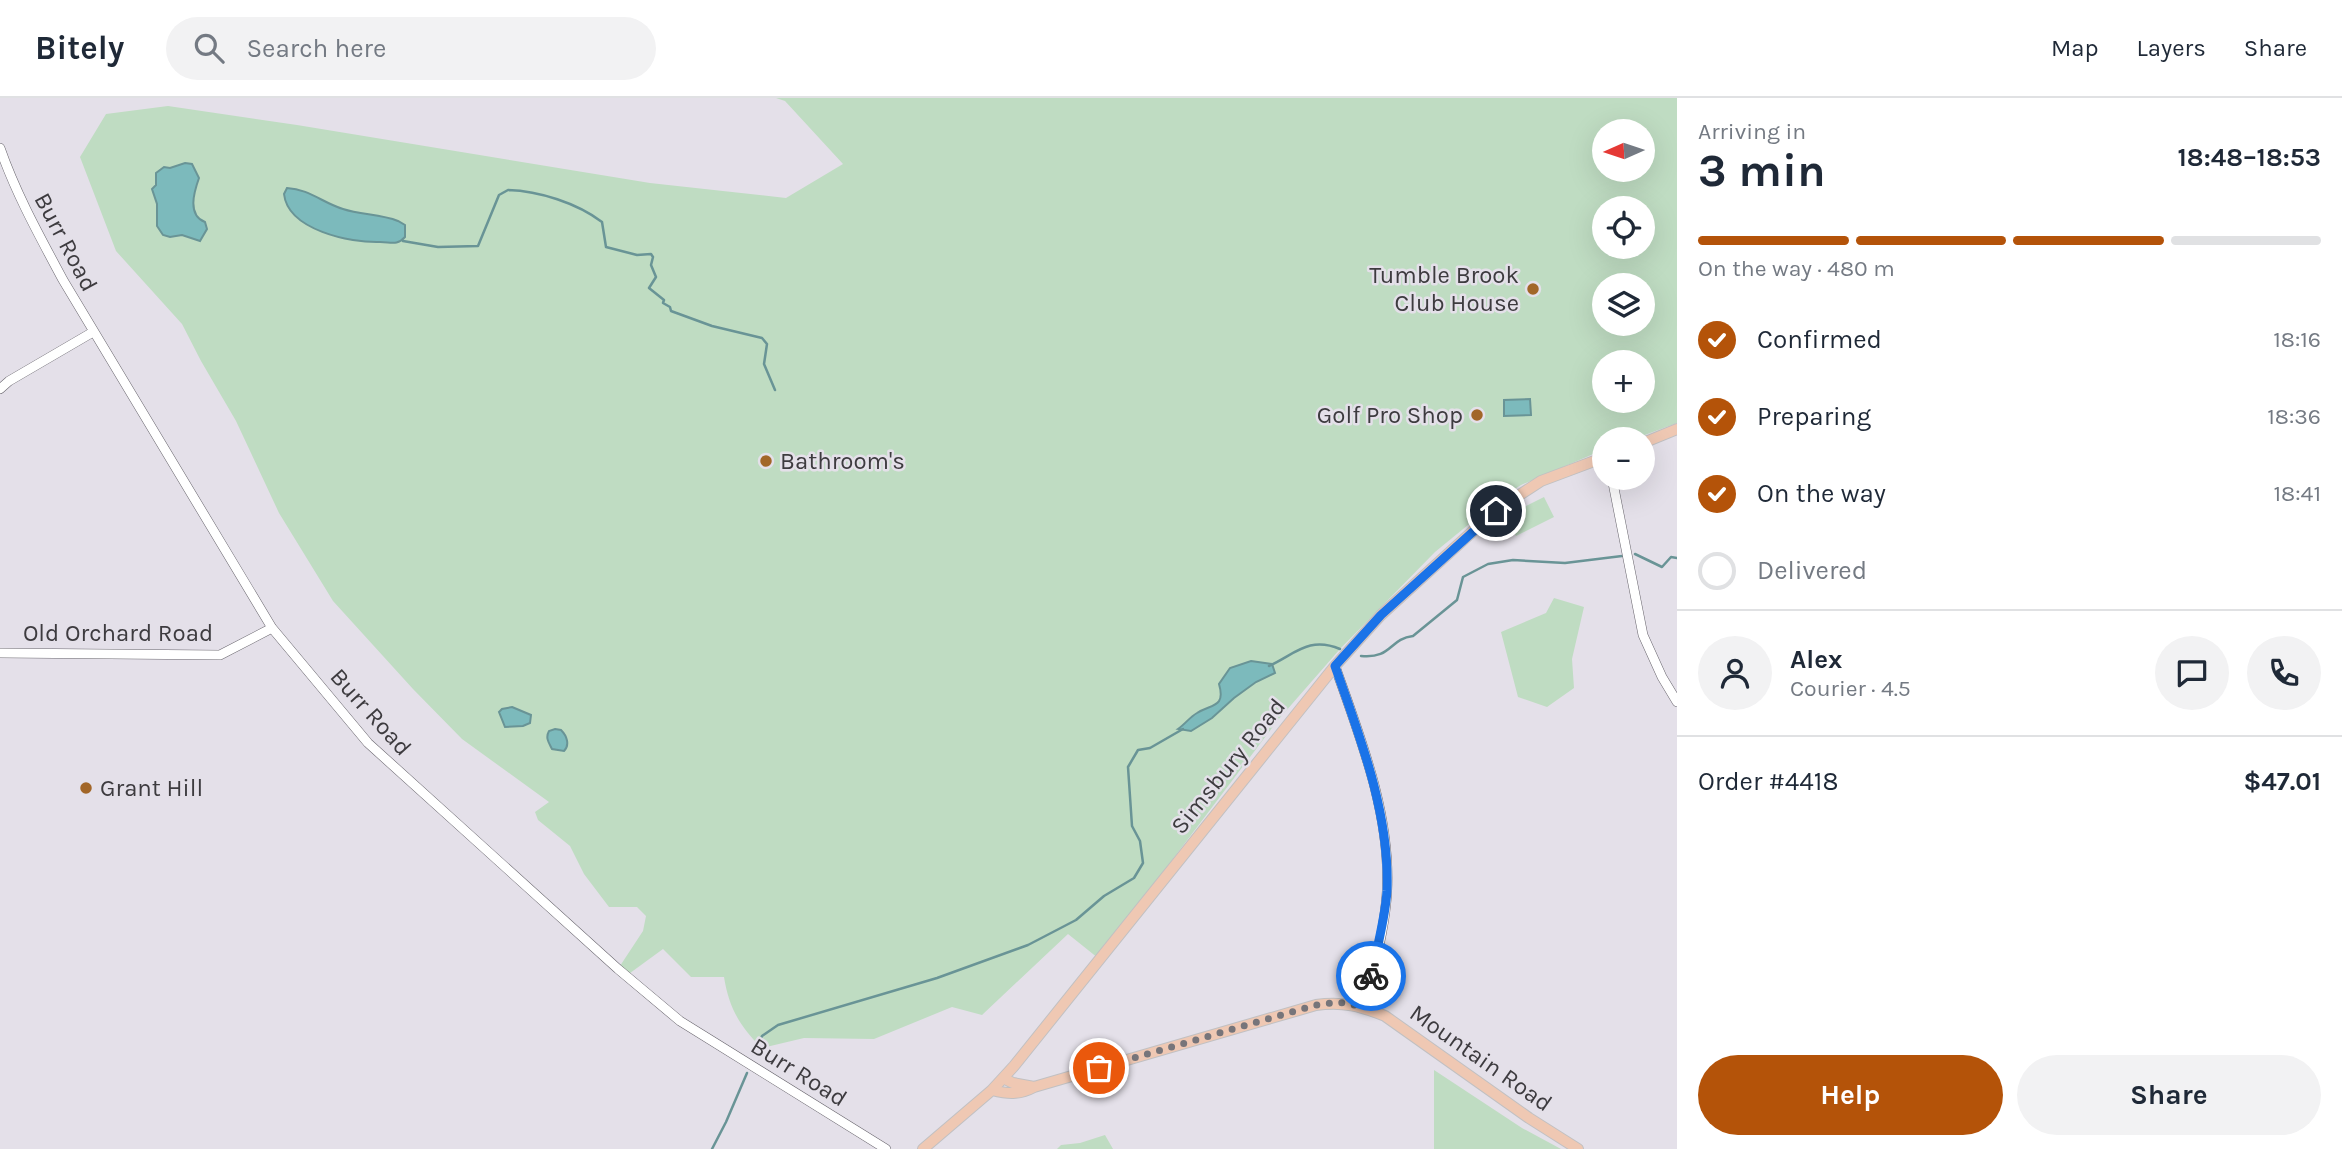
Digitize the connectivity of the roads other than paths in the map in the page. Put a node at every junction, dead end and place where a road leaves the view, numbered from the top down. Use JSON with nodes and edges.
{"nodes":[{"id":1,"x":0,"y":148,"type":"edge"},
{"id":2,"x":93,"y":332,"type":"junction"},
{"id":3,"x":0,"y":389,"type":"edge"},
{"id":4,"x":1677,"y":429,"type":"edge"},
{"id":5,"x":1655,"y":438,"type":"edge"},
{"id":6,"x":1592,"y":462,"type":"edge"},
{"id":7,"x":1614,"y":490,"type":"edge"},
{"id":8,"x":272,"y":628,"type":"junction"},
{"id":9,"x":0,"y":653,"type":"edge"},
{"id":10,"x":1335,"y":666,"type":"junction"},
{"id":11,"x":1677,"y":702,"type":"edge"},
{"id":12,"x":1365,"y":1007,"type":"junction"},
{"id":13,"x":1003,"y":1078,"type":"junction"},
{"id":14,"x":1034,"y":1087,"type":"junction"},
{"id":15,"x":992,"y":1090,"type":"junction"},
{"id":16,"x":886,"y":1149,"type":"edge"},
{"id":17,"x":923,"y":1149,"type":"edge"},
{"id":18,"x":1578,"y":1149,"type":"edge"}],
"edges":[{"from":1,"to":2,"type":"street","name":"Burr Road"},
{"from":2,"to":3,"type":"street"},
{"from":2,"to":8,"type":"street","name":"Burr Road"},
{"from":4,"to":5,"type":"main road"},
{"from":6,"to":10,"type":"main road","name":"Simsbury Road"},
{"from":7,"to":11,"type":"street"},
{"from":8,"to":9,"type":"street","name":"Old Orchard Road"},
{"from":8,"to":16,"type":"street","name":"Burr Road"},
{"from":10,"to":12,"type":"street"},
{"from":10,"to":13,"type":"main road","name":"Simsbury Road"},
{"from":12,"to":14,"type":"main road","name":"Mountain Road"},
{"from":12,"to":18,"type":"main road","name":"Mountain Road"},
{"from":13,"to":14,"type":"main road"},
{"from":13,"to":15,"type":"main road","name":"Simsbury Road"},
{"from":14,"to":15,"type":"main road","name":"Mountain Road"},
{"from":15,"to":17,"type":"main road","name":"Simsbury Road"}]}
